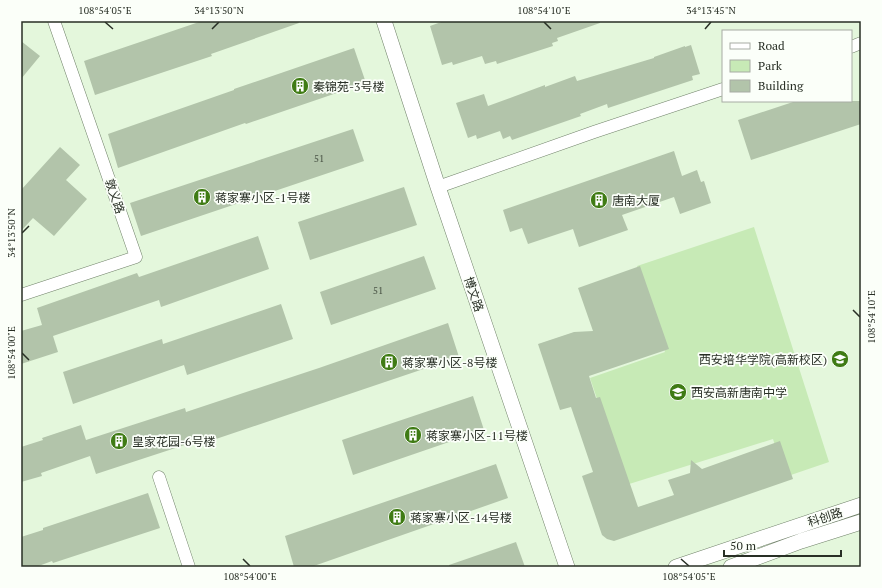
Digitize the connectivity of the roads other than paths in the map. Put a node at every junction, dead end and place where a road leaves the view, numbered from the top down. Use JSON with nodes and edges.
{"nodes":[{"id":1,"x":54,"y":21,"type":"edge"},
{"id":2,"x":384,"y":21,"type":"edge"},
{"id":3,"x":722,"y":89,"type":"edge"},
{"id":4,"x":438,"y":187,"type":"junction"},
{"id":5,"x":21,"y":294,"type":"edge"},
{"id":6,"x":159,"y":477,"type":"dead end"},
{"id":7,"x":861,"y":505,"type":"edge"},
{"id":8,"x":861,"y":522,"type":"edge"},
{"id":9,"x":189,"y":567,"type":"edge"},
{"id":10,"x":567,"y":567,"type":"edge"},
{"id":11,"x":676,"y":567,"type":"edge"},
{"id":12,"x":731,"y":567,"type":"edge"}],
"edges":[{"from":1,"to":5,"type":"street","name":"敦义路"},
{"from":2,"to":4,"type":"street","name":"博文路"},
{"from":3,"to":4,"type":"street"},
{"from":4,"to":10,"type":"street","name":"博文路"},
{"from":6,"to":9,"type":"street"},
{"from":7,"to":11,"type":"street","name":"科创路"},
{"from":8,"to":12,"type":"street","name":"科创路"}]}
